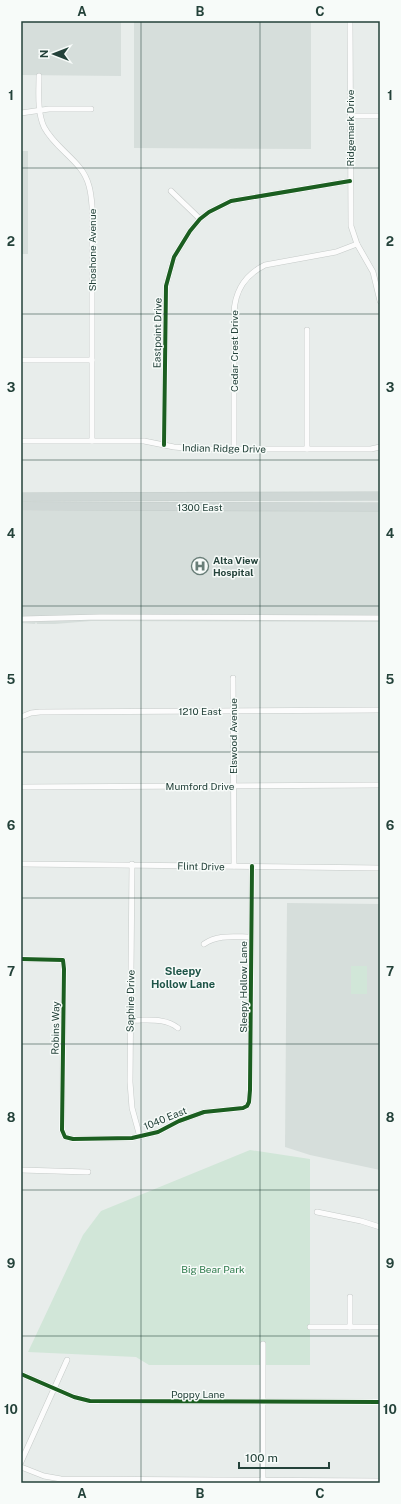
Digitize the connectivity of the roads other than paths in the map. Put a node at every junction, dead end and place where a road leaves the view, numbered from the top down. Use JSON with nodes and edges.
{"nodes":[{"id":1,"x":350,"y":21,"type":"edge"},
{"id":2,"x":39,"y":76,"type":"dead end"},
{"id":3,"x":91,"y":109,"type":"dead end"},
{"id":4,"x":40,"y":111,"type":"junction"},
{"id":5,"x":21,"y":113,"type":"edge"},
{"id":6,"x":350,"y":116,"type":"junction"},
{"id":7,"x":380,"y":116,"type":"edge"},
{"id":8,"x":350,"y":181,"type":"junction"},
{"id":9,"x":172,"y":191,"type":"dead end"},
{"id":10,"x":200,"y":219,"type":"junction"},
{"id":11,"x":358,"y":244,"type":"junction"},
{"id":12,"x":380,"y":298,"type":"edge"},
{"id":13,"x":380,"y":301,"type":"edge"},
{"id":14,"x":307,"y":330,"type":"dead end"},
{"id":15,"x":21,"y":360,"type":"edge"},
{"id":16,"x":92,"y":360,"type":"junction"},
{"id":17,"x":21,"y":441,"type":"edge"},
{"id":18,"x":92,"y":441,"type":"junction"},
{"id":19,"x":164,"y":445,"type":"junction"},
{"id":20,"x":380,"y":448,"type":"edge"},
{"id":21,"x":234,"y":449,"type":"junction"},
{"id":22,"x":307,"y":449,"type":"junction"},
{"id":23,"x":380,"y":496,"type":"edge"},
{"id":24,"x":21,"y":497,"type":"edge"},
{"id":25,"x":21,"y":506,"type":"edge"},
{"id":26,"x":380,"y":507,"type":"edge"},
{"id":27,"x":380,"y":618,"type":"edge"},
{"id":28,"x":21,"y":619,"type":"edge"},
{"id":29,"x":233,"y":678,"type":"dead end"},
{"id":30,"x":380,"y":710,"type":"edge"},
{"id":31,"x":233,"y":711,"type":"junction"},
{"id":32,"x":21,"y":717,"type":"edge"},
{"id":33,"x":234,"y":785,"type":"junction"},
{"id":34,"x":380,"y":785,"type":"edge"},
{"id":35,"x":21,"y":787,"type":"edge"},
{"id":36,"x":21,"y":864,"type":"edge"},
{"id":37,"x":132,"y":864,"type":"junction"},
{"id":38,"x":234,"y":866,"type":"junction"},
{"id":39,"x":252,"y":866,"type":"junction"},
{"id":40,"x":380,"y":868,"type":"edge"},
{"id":41,"x":251,"y":937,"type":"junction"},
{"id":42,"x":204,"y":944,"type":"dead end"},
{"id":43,"x":21,"y":959,"type":"edge"},
{"id":44,"x":130,"y":1020,"type":"junction"},
{"id":45,"x":178,"y":1028,"type":"dead end"},
{"id":46,"x":247,"y":1106,"type":"joint"},
{"id":47,"x":140,"y":1136,"type":"junction"},
{"id":48,"x":65,"y":1137,"type":"joint"},
{"id":49,"x":21,"y":1170,"type":"edge"},
{"id":50,"x":88,"y":1172,"type":"dead end"},
{"id":51,"x":317,"y":1212,"type":"dead end"},
{"id":52,"x":380,"y":1227,"type":"edge"},
{"id":53,"x":350,"y":1297,"type":"dead end"},
{"id":54,"x":310,"y":1327,"type":"dead end"},
{"id":55,"x":350,"y":1327,"type":"junction"},
{"id":56,"x":380,"y":1327,"type":"edge"},
{"id":57,"x":264,"y":1344,"type":"dead end"},
{"id":58,"x":67,"y":1360,"type":"dead end"},
{"id":59,"x":21,"y":1374,"type":"edge"},
{"id":60,"x":54,"y":1389,"type":"junction"},
{"id":61,"x":263,"y":1402,"type":"junction"},
{"id":62,"x":380,"y":1402,"type":"edge"},
{"id":63,"x":21,"y":1462,"type":"edge"},
{"id":64,"x":21,"y":1467,"type":"edge"},
{"id":65,"x":380,"y":1480,"type":"edge"},
{"id":66,"x":263,"y":1482,"type":"edge"}],
"edges":[{"from":1,"to":6,"type":"street","name":"Ridgemark Drive"},
{"from":2,"to":4,"type":"street","name":"Shoshone Avenue"},
{"from":3,"to":4,"type":"street"},
{"from":4,"to":5,"type":"street"},
{"from":4,"to":16,"type":"street","name":"Shoshone Avenue"},
{"from":6,"to":7,"type":"street"},
{"from":6,"to":8,"type":"street","name":"Ridgemark Drive"},
{"from":8,"to":10,"type":"street","name":"Eastpoint Drive"},
{"from":8,"to":11,"type":"street","name":"Ridgemark Drive"},
{"from":9,"to":10,"type":"street"},
{"from":10,"to":19,"type":"street","name":"Eastpoint Drive"},
{"from":11,"to":12,"type":"street","name":"Ridgemark Drive"},
{"from":11,"to":21,"type":"street","name":"Cedar Crest Drive"},
{"from":12,"to":13,"type":"street","name":"Ridgemark Drive"},
{"from":14,"to":22,"type":"street"},
{"from":15,"to":16,"type":"street"},
{"from":16,"to":18,"type":"street","name":"Shoshone Avenue"},
{"from":17,"to":18,"type":"street","name":"Indian Ridge Drive"},
{"from":18,"to":19,"type":"street","name":"Indian Ridge Drive"},
{"from":19,"to":21,"type":"street","name":"Indian Ridge Drive"},
{"from":20,"to":22,"type":"street","name":"Indian Ridge Drive"},
{"from":21,"to":22,"type":"street","name":"Indian Ridge Drive"},
{"from":23,"to":24,"type":"main road","name":"1300 East"},
{"from":25,"to":26,"type":"main road","name":"1300 East"},
{"from":27,"to":28,"type":"street"},
{"from":29,"to":31,"type":"street","name":"Elswood Avenue"},
{"from":30,"to":31,"type":"street","name":"1210 East"},
{"from":31,"to":32,"type":"street","name":"1210 East"},
{"from":31,"to":33,"type":"street","name":"Elswood Avenue"},
{"from":33,"to":34,"type":"street","name":"Mumford Drive"},
{"from":33,"to":35,"type":"street","name":"Mumford Drive"},
{"from":33,"to":38,"type":"street","name":"Elswood Avenue"},
{"from":36,"to":37,"type":"street","name":"Flint Drive"},
{"from":37,"to":38,"type":"street","name":"Flint Drive"},
{"from":37,"to":44,"type":"street","name":"Saphire Drive"},
{"from":38,"to":39,"type":"street","name":"Flint Drive"},
{"from":39,"to":40,"type":"street","name":"Flint Drive"},
{"from":39,"to":41,"type":"street","name":"Sleepy Hollow Lane"},
{"from":41,"to":42,"type":"street"},
{"from":41,"to":46,"type":"street","name":"Sleepy Hollow Lane"},
{"from":43,"to":48,"type":"street","name":"Robins Way"},
{"from":44,"to":45,"type":"street"},
{"from":44,"to":47,"type":"street","name":"Saphire Drive"},
{"from":46,"to":47,"type":"street","name":"1040 East"},
{"from":47,"to":48,"type":"street","name":"1040 East"},
{"from":49,"to":50,"type":"street"},
{"from":51,"to":52,"type":"street"},
{"from":53,"to":55,"type":"street"},
{"from":54,"to":55,"type":"street"},
{"from":55,"to":56,"type":"street"},
{"from":57,"to":61,"type":"street"},
{"from":58,"to":60,"type":"street"},
{"from":59,"to":60,"type":"street","name":"Poppy Lane"},
{"from":60,"to":61,"type":"street","name":"Poppy Lane"},
{"from":60,"to":63,"type":"street"},
{"from":61,"to":62,"type":"street","name":"Poppy Lane"},
{"from":61,"to":66,"type":"street"},
{"from":64,"to":66,"type":"street"},
{"from":65,"to":66,"type":"street"}]}
